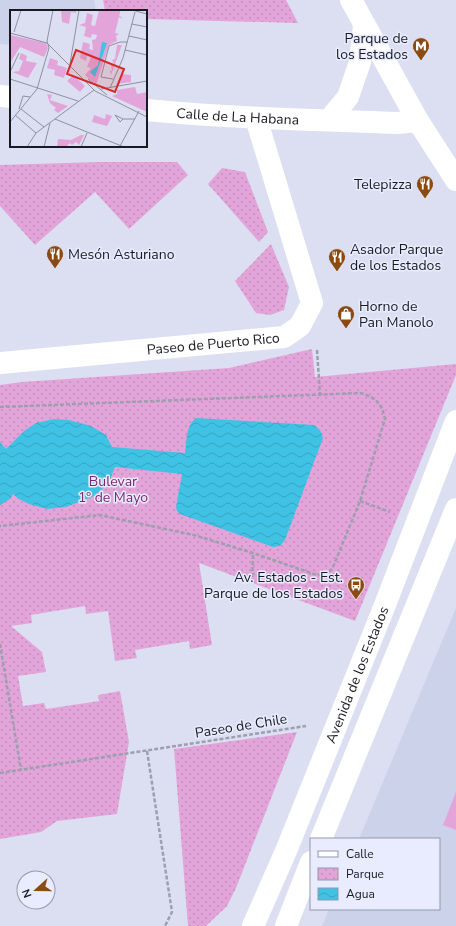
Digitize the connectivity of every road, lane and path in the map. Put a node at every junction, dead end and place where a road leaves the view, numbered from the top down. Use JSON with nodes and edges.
{"nodes":[{"id":1,"x":351,"y":0,"type":"edge"},
{"id":2,"x":364,"y":24,"type":"junction"},
{"id":3,"x":0,"y":96,"type":"edge"},
{"id":4,"x":10,"y":97,"type":"edge"},
{"id":5,"x":147,"y":110,"type":"edge"},
{"id":6,"x":256,"y":118,"type":"junction"},
{"id":7,"x":329,"y":120,"type":"junction"},
{"id":8,"x":418,"y":121,"type":"junction"},
{"id":9,"x":456,"y":180,"type":"edge"},
{"id":10,"x":300,"y":326,"type":"junction"},
{"id":11,"x":0,"y":363,"type":"edge"},
{"id":12,"x":320,"y":394,"type":"junction"},
{"id":13,"x":0,"y":408,"type":"edge"},
{"id":14,"x":456,"y":422,"type":"edge"},
{"id":15,"x":456,"y":509,"type":"edge"},
{"id":16,"x":0,"y":526,"type":"edge"},
{"id":17,"x":253,"y":553,"type":"junction"},
{"id":18,"x":252,"y":583,"type":"dead end"},
{"id":19,"x":0,"y":644,"type":"edge"},
{"id":20,"x":338,"y":721,"type":"junction"},
{"id":21,"x":147,"y":751,"type":"junction"},
{"id":22,"x":21,"y":770,"type":"junction"},
{"id":23,"x":0,"y":773,"type":"edge"},
{"id":24,"x":321,"y":838,"type":"edge"},
{"id":25,"x":310,"y":865,"type":"edge"},
{"id":26,"x":164,"y":926,"type":"edge"},
{"id":27,"x":253,"y":926,"type":"edge"},
{"id":28,"x":286,"y":926,"type":"edge"}],
"edges":[{"from":1,"to":2,"type":"street"},
{"from":2,"to":7,"type":"street"},
{"from":2,"to":8,"type":"street"},
{"from":3,"to":4,"type":"street"},
{"from":5,"to":6,"type":"street","name":"Calle de La Habana"},
{"from":6,"to":7,"type":"street","name":"Calle de La Habana"},
{"from":6,"to":10,"type":"street","name":"Paseo de Puerto Rico"},
{"from":7,"to":8,"type":"street","name":"Calle de La Habana"},
{"from":8,"to":9,"type":"street"},
{"from":10,"to":11,"type":"street","name":"Paseo de Puerto Rico"},
{"from":10,"to":12,"type":"path"},
{"from":12,"to":13,"type":"path"},
{"from":12,"to":17,"type":"path"},
{"from":14,"to":20,"type":"street","name":"Avenida de los Estados"},
{"from":15,"to":24,"type":"street","name":"Avenida de los Estados"},
{"from":16,"to":17,"type":"path"},
{"from":17,"to":18,"type":"path"},
{"from":19,"to":22,"type":"path"},
{"from":20,"to":21,"type":"path","name":"Paseo de Chile"},
{"from":20,"to":27,"type":"street","name":"Avenida de los Estados"},
{"from":21,"to":22,"type":"path","name":"Paseo de Chile"},
{"from":21,"to":26,"type":"path"},
{"from":22,"to":23,"type":"path","name":"Paseo de Chile"},
{"from":25,"to":28,"type":"street"}]}
